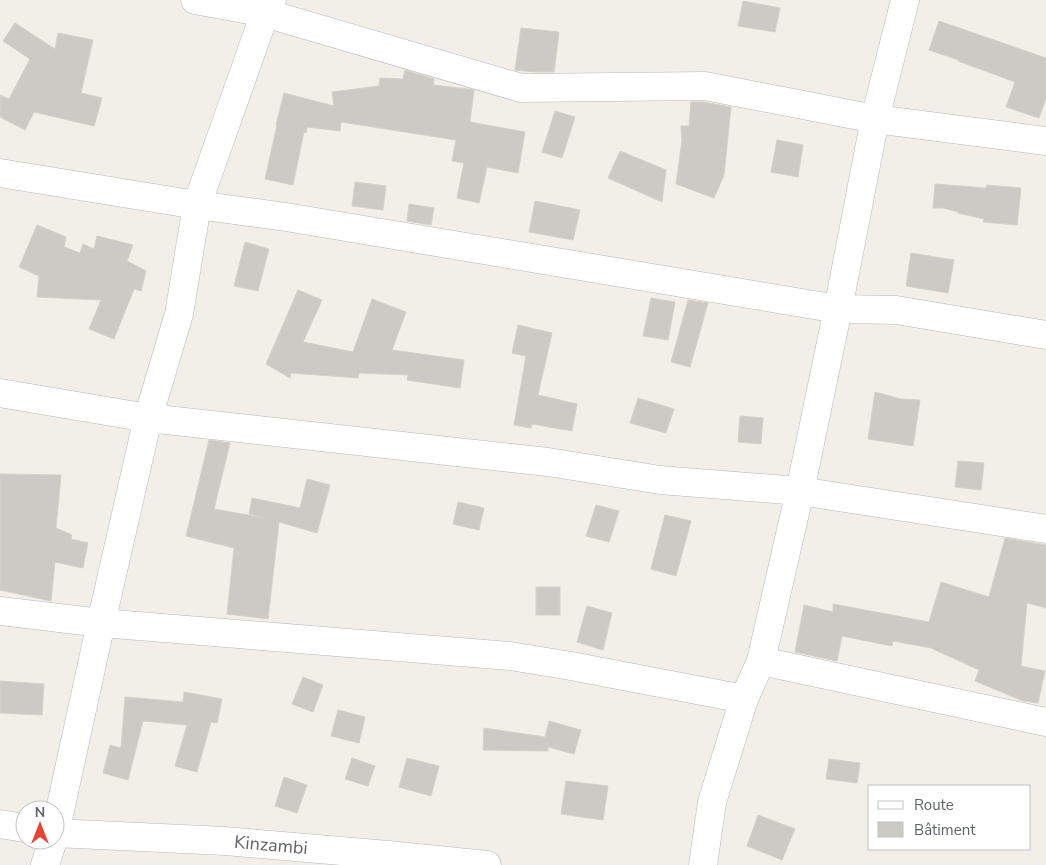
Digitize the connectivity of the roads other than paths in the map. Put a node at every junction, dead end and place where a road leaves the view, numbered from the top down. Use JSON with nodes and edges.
{"nodes":[{"id":1,"x":195,"y":0,"type":"edge"},
{"id":2,"x":906,"y":0,"type":"edge"},
{"id":3,"x":268,"y":7,"type":"edge"},
{"id":4,"x":874,"y":119,"type":"junction"},
{"id":5,"x":1046,"y":141,"type":"edge"},
{"id":6,"x":0,"y":173,"type":"edge"},
{"id":7,"x":197,"y":204,"type":"junction"},
{"id":8,"x":838,"y":310,"type":"junction"},
{"id":9,"x":1046,"y":335,"type":"edge"},
{"id":10,"x":0,"y":393,"type":"edge"},
{"id":11,"x":148,"y":418,"type":"junction"},
{"id":12,"x":800,"y":491,"type":"junction"},
{"id":13,"x":1046,"y":529,"type":"edge"},
{"id":14,"x":0,"y":611,"type":"edge"},
{"id":15,"x":101,"y":623,"type":"junction"},
{"id":16,"x":761,"y":662,"type":"junction"},
{"id":17,"x":744,"y":699,"type":"junction"},
{"id":18,"x":1046,"y":722,"type":"edge"},
{"id":19,"x":62,"y":800,"type":"edge"},
{"id":20,"x":0,"y":824,"type":"edge"},
{"id":21,"x":15,"y":826,"type":"edge"},
{"id":22,"x":65,"y":833,"type":"edge"},
{"id":23,"x":50,"y":850,"type":"edge"},
{"id":24,"x":45,"y":865,"type":"edge"},
{"id":25,"x":487,"y":865,"type":"edge"},
{"id":26,"x":703,"y":865,"type":"edge"}],
"edges":[{"from":1,"to":3,"type":"street"},
{"from":2,"to":4,"type":"street"},
{"from":3,"to":4,"type":"street"},
{"from":3,"to":7,"type":"street"},
{"from":4,"to":5,"type":"street"},
{"from":4,"to":8,"type":"street"},
{"from":6,"to":7,"type":"street"},
{"from":7,"to":8,"type":"street"},
{"from":7,"to":11,"type":"street"},
{"from":8,"to":9,"type":"street"},
{"from":8,"to":12,"type":"street"},
{"from":10,"to":11,"type":"street"},
{"from":11,"to":12,"type":"street"},
{"from":11,"to":15,"type":"street"},
{"from":12,"to":13,"type":"street"},
{"from":12,"to":16,"type":"street"},
{"from":14,"to":15,"type":"street"},
{"from":15,"to":17,"type":"street"},
{"from":15,"to":19,"type":"street"},
{"from":16,"to":17,"type":"street"},
{"from":16,"to":18,"type":"street"},
{"from":17,"to":26,"type":"street"},
{"from":20,"to":21,"type":"street"},
{"from":22,"to":25,"type":"street","name":"Kinzambi"},
{"from":23,"to":24,"type":"street"}]}
